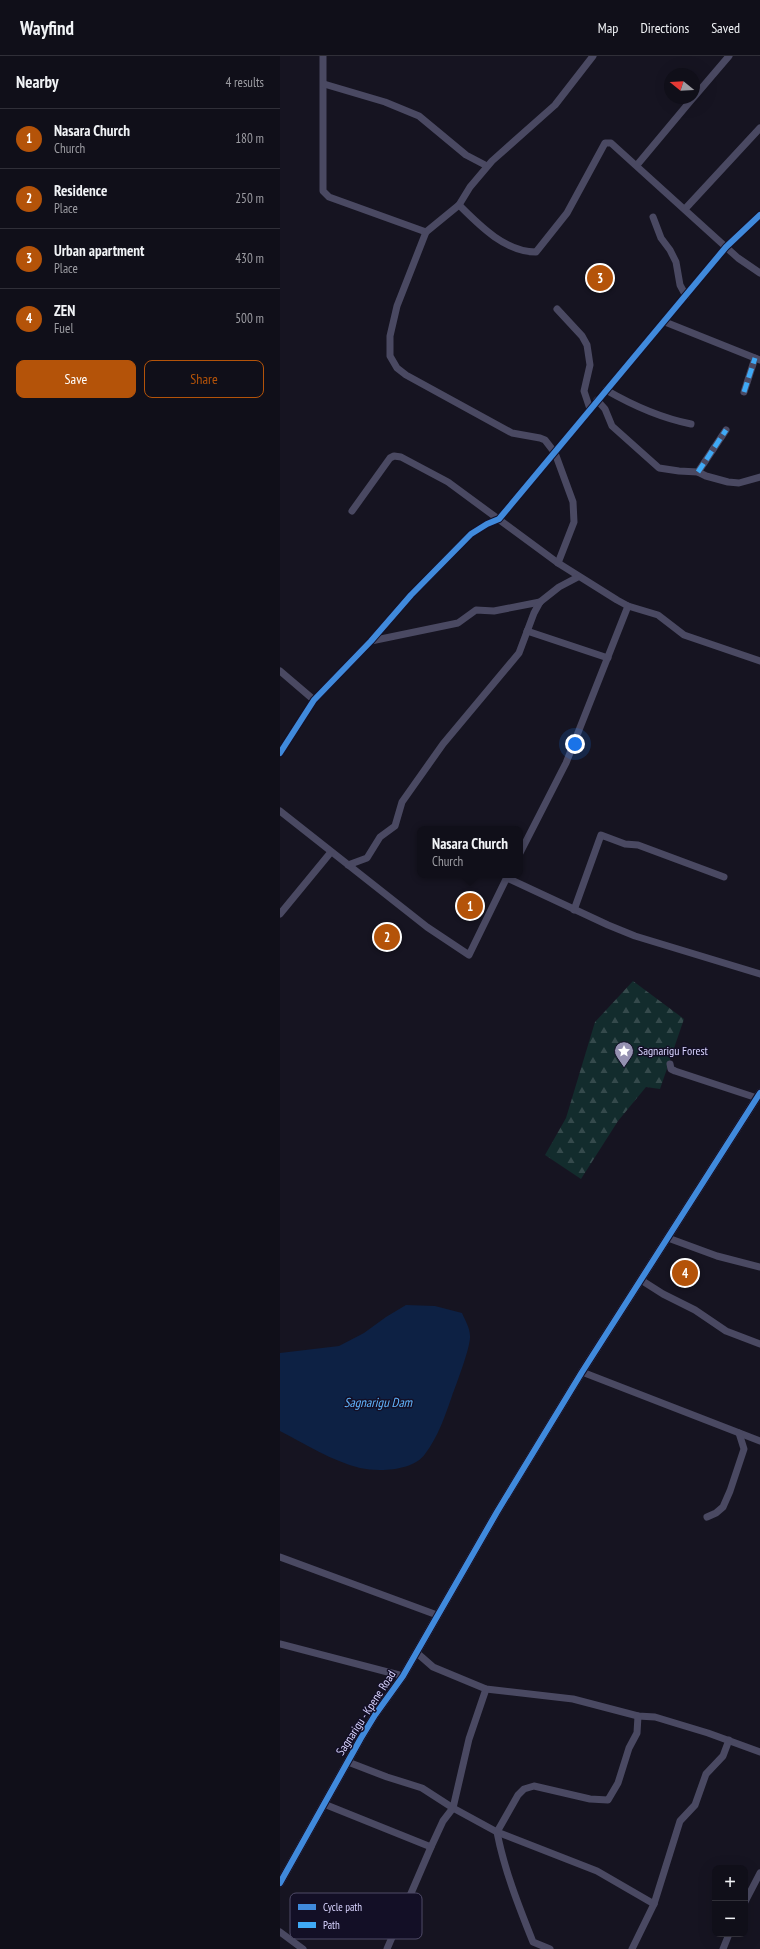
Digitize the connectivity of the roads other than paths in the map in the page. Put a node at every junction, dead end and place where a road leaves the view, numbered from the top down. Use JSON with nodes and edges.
{"nodes":[{"id":1,"x":323,"y":56,"type":"edge"},
{"id":2,"x":593,"y":56,"type":"edge"},
{"id":3,"x":729,"y":56,"type":"edge"},
{"id":4,"x":324,"y":84,"type":"junction"},
{"id":5,"x":700,"y":91,"type":"edge"},
{"id":6,"x":689,"y":104,"type":"edge"},
{"id":7,"x":760,"y":128,"type":"edge"},
{"id":8,"x":637,"y":165,"type":"junction"},
{"id":9,"x":487,"y":166,"type":"junction"},
{"id":10,"x":459,"y":205,"type":"junction"},
{"id":11,"x":685,"y":209,"type":"junction"},
{"id":12,"x":760,"y":215,"type":"edge"},
{"id":13,"x":653,"y":217,"type":"dead end"},
{"id":14,"x":426,"y":232,"type":"junction"},
{"id":15,"x":726,"y":247,"type":"junction"},
{"id":16,"x":760,"y":273,"type":"edge"},
{"id":17,"x":686,"y":296,"type":"junction"},
{"id":18,"x":557,"y":309,"type":"dead end"},
{"id":19,"x":665,"y":322,"type":"junction"},
{"id":20,"x":757,"y":359,"type":"edge"},
{"id":21,"x":606,"y":390,"type":"junction"},
{"id":22,"x":744,"y":392,"type":"dead end"},
{"id":23,"x":597,"y":400,"type":"junction"},
{"id":24,"x":590,"y":409,"type":"junction"},
{"id":25,"x":691,"y":424,"type":"dead end"},
{"id":26,"x":726,"y":430,"type":"dead end"},
{"id":27,"x":555,"y":454,"type":"junction"},
{"id":28,"x":698,"y":472,"type":"junction"},
{"id":29,"x":760,"y":477,"type":"edge"},
{"id":30,"x":352,"y":511,"type":"dead end"},
{"id":31,"x":499,"y":519,"type":"junction"},
{"id":32,"x":558,"y":563,"type":"junction"},
{"id":33,"x":578,"y":577,"type":"junction"},
{"id":34,"x":540,"y":602,"type":"junction"},
{"id":35,"x":628,"y":606,"type":"junction"},
{"id":36,"x":527,"y":631,"type":"junction"},
{"id":37,"x":371,"y":641,"type":"junction"},
{"id":38,"x":608,"y":658,"type":"junction"},
{"id":39,"x":760,"y":661,"type":"edge"},
{"id":40,"x":280,"y":671,"type":"edge"},
{"id":41,"x":314,"y":700,"type":"junction"},
{"id":42,"x":280,"y":753,"type":"edge"},
{"id":43,"x":280,"y":811,"type":"edge"},
{"id":44,"x":523,"y":847,"type":"edge"},
{"id":45,"x":331,"y":852,"type":"junction"},
{"id":46,"x":348,"y":865,"type":"junction"},
{"id":47,"x":724,"y":877,"type":"dead end"},
{"id":48,"x":507,"y":878,"type":"edge"},
{"id":49,"x":512,"y":878,"type":"edge"},
{"id":50,"x":574,"y":910,"type":"junction"},
{"id":51,"x":280,"y":914,"type":"edge"},
{"id":52,"x":760,"y":974,"type":"edge"},
{"id":53,"x":670,"y":1064,"type":"dead end"},
{"id":54,"x":759,"y":1095,"type":"edge"},
{"id":55,"x":668,"y":1238,"type":"junction"},
{"id":56,"x":760,"y":1267,"type":"edge"},
{"id":57,"x":641,"y":1280,"type":"junction"},
{"id":58,"x":760,"y":1344,"type":"edge"},
{"id":59,"x":582,"y":1372,"type":"junction"},
{"id":60,"x":739,"y":1433,"type":"junction"},
{"id":61,"x":760,"y":1441,"type":"edge"},
{"id":62,"x":708,"y":1517,"type":"dead end"},
{"id":63,"x":280,"y":1557,"type":"edge"},
{"id":64,"x":437,"y":1615,"type":"junction"},
{"id":65,"x":280,"y":1644,"type":"edge"},
{"id":66,"x":416,"y":1653,"type":"junction"},
{"id":67,"x":403,"y":1676,"type":"junction"},
{"id":68,"x":486,"y":1689,"type":"junction"},
{"id":69,"x":638,"y":1716,"type":"junction"},
{"id":70,"x":729,"y":1740,"type":"junction"},
{"id":71,"x":760,"y":1752,"type":"edge"},
{"id":72,"x":348,"y":1762,"type":"junction"},
{"id":73,"x":324,"y":1804,"type":"junction"},
{"id":74,"x":453,"y":1808,"type":"junction"},
{"id":75,"x":497,"y":1832,"type":"junction"},
{"id":76,"x":431,"y":1847,"type":"junction"},
{"id":77,"x":283,"y":1873,"type":"edge"},
{"id":78,"x":760,"y":1873,"type":"edge"},
{"id":79,"x":280,"y":1883,"type":"edge"},
{"id":80,"x":411,"y":1893,"type":"edge"},
{"id":81,"x":746,"y":1901,"type":"edge"},
{"id":82,"x":654,"y":1904,"type":"junction"},
{"id":83,"x":280,"y":1932,"type":"edge"},
{"id":84,"x":728,"y":1937,"type":"edge"},
{"id":85,"x":391,"y":1939,"type":"edge"},
{"id":86,"x":302,"y":1949,"type":"edge"},
{"id":87,"x":387,"y":1949,"type":"edge"},
{"id":88,"x":550,"y":1949,"type":"edge"},
{"id":89,"x":632,"y":1949,"type":"edge"},
{"id":90,"x":723,"y":1949,"type":"edge"}],
"edges":[{"from":1,"to":4,"type":"street"},
{"from":2,"to":9,"type":"street"},
{"from":3,"to":5,"type":"street"},
{"from":4,"to":9,"type":"street"},
{"from":4,"to":14,"type":"street"},
{"from":6,"to":8,"type":"street"},
{"from":7,"to":11,"type":"street"},
{"from":8,"to":10,"type":"street"},
{"from":8,"to":11,"type":"street"},
{"from":9,"to":10,"type":"street"},
{"from":10,"to":14,"type":"street"},
{"from":11,"to":15,"type":"street"},
{"from":12,"to":15,"type":"street"},
{"from":13,"to":17,"type":"street"},
{"from":14,"to":27,"type":"street"},
{"from":15,"to":16,"type":"street"},
{"from":15,"to":17,"type":"street"},
{"from":17,"to":19,"type":"street"},
{"from":18,"to":24,"type":"street"},
{"from":19,"to":20,"type":"street"},
{"from":19,"to":21,"type":"street"},
{"from":20,"to":22,"type":"street"},
{"from":21,"to":23,"type":"street"},
{"from":21,"to":25,"type":"street"},
{"from":23,"to":24,"type":"street"},
{"from":23,"to":28,"type":"street"},
{"from":24,"to":27,"type":"street"},
{"from":26,"to":28,"type":"street"},
{"from":27,"to":31,"type":"street"},
{"from":27,"to":32,"type":"street"},
{"from":28,"to":29,"type":"street"},
{"from":30,"to":31,"type":"street"},
{"from":31,"to":32,"type":"street"},
{"from":31,"to":37,"type":"street"},
{"from":32,"to":33,"type":"street"},
{"from":33,"to":34,"type":"street"},
{"from":33,"to":35,"type":"street"},
{"from":34,"to":36,"type":"street"},
{"from":34,"to":37,"type":"street"},
{"from":35,"to":38,"type":"street"},
{"from":35,"to":39,"type":"street"},
{"from":36,"to":38,"type":"street"},
{"from":36,"to":46,"type":"street"},
{"from":37,"to":41,"type":"street"},
{"from":38,"to":44,"type":"street"},
{"from":40,"to":41,"type":"street"},
{"from":41,"to":42,"type":"street"},
{"from":43,"to":45,"type":"street"},
{"from":45,"to":46,"type":"street"},
{"from":45,"to":51,"type":"street"},
{"from":46,"to":48,"type":"street"},
{"from":47,"to":50,"type":"street"},
{"from":49,"to":50,"type":"street"},
{"from":50,"to":52,"type":"street"},
{"from":53,"to":54,"type":"street"},
{"from":54,"to":55,"type":"street","name":"Sagnarigu - Kpene Road"},
{"from":55,"to":56,"type":"street"},
{"from":55,"to":57,"type":"street","name":"Sagnarigu - Kpene Road"},
{"from":57,"to":58,"type":"street"},
{"from":57,"to":59,"type":"street","name":"Sagnarigu - Kpene Road"},
{"from":59,"to":60,"type":"street"},
{"from":59,"to":64,"type":"street","name":"Sagnarigu - Kpene Road"},
{"from":60,"to":61,"type":"street"},
{"from":60,"to":62,"type":"street"},
{"from":63,"to":64,"type":"street"},
{"from":64,"to":66,"type":"street","name":"Sagnarigu - Kpene Road"},
{"from":65,"to":67,"type":"street"},
{"from":66,"to":67,"type":"street","name":"Sagnarigu - Kpene Road"},
{"from":66,"to":68,"type":"street"},
{"from":67,"to":72,"type":"street","name":"Sagnarigu - Kpene Road"},
{"from":68,"to":69,"type":"street"},
{"from":68,"to":74,"type":"street"},
{"from":69,"to":70,"type":"street"},
{"from":69,"to":75,"type":"street"},
{"from":70,"to":71,"type":"street"},
{"from":70,"to":82,"type":"street"},
{"from":72,"to":73,"type":"street","name":"Sagnarigu - Kpene Road"},
{"from":72,"to":74,"type":"street"},
{"from":73,"to":76,"type":"street"},
{"from":73,"to":77,"type":"street","name":"Sagnarigu - Kpene Road"},
{"from":74,"to":75,"type":"street"},
{"from":74,"to":76,"type":"street"},
{"from":75,"to":82,"type":"street"},
{"from":75,"to":88,"type":"street"},
{"from":76,"to":80,"type":"street"},
{"from":77,"to":79,"type":"street","name":"Sagnarigu - Kpene Road"},
{"from":78,"to":81,"type":"street"},
{"from":82,"to":89,"type":"street"},
{"from":83,"to":86,"type":"street"},
{"from":84,"to":90,"type":"street"},
{"from":85,"to":87,"type":"street"}]}
